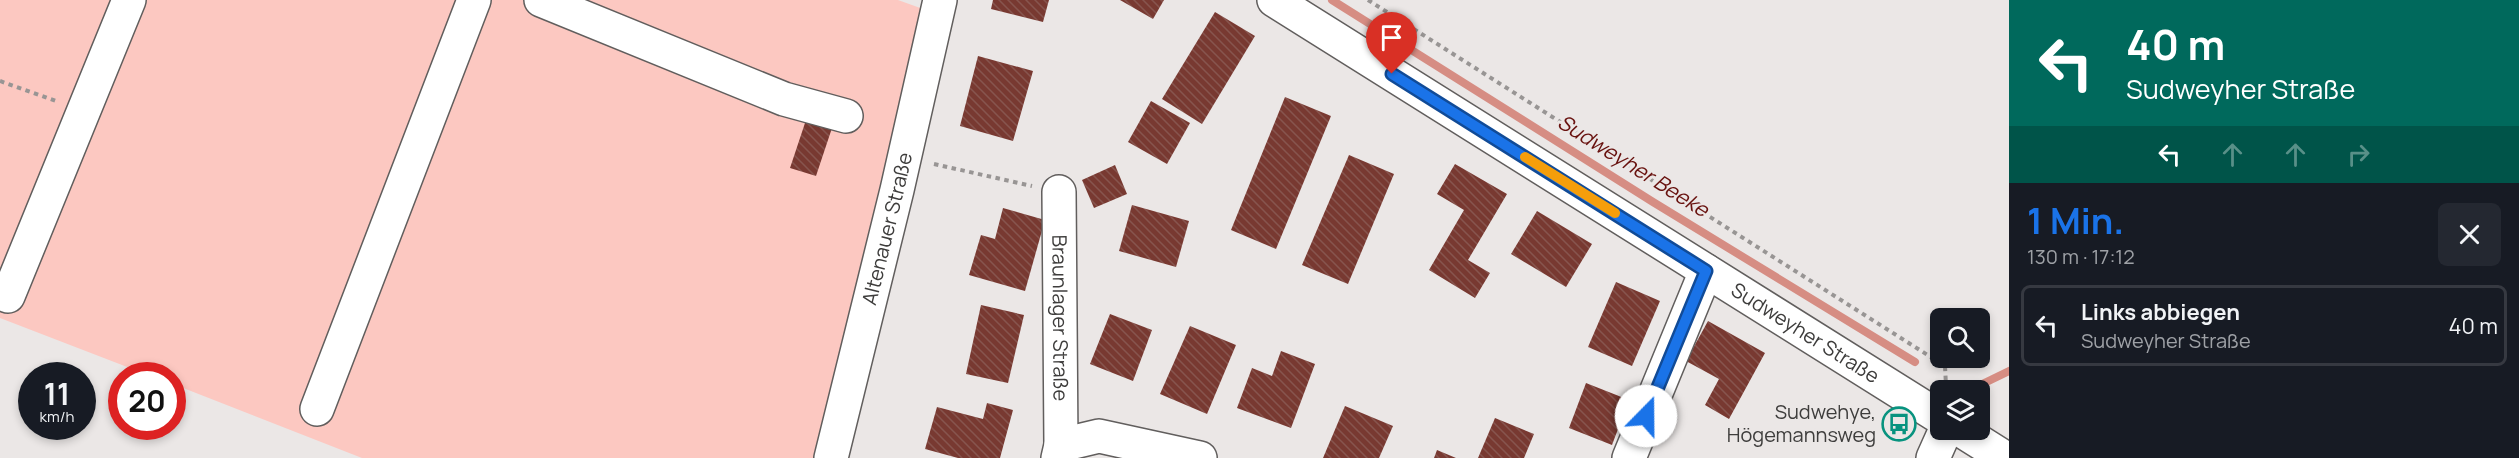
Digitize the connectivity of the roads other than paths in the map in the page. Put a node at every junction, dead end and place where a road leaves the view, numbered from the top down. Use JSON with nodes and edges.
{"nodes":[{"id":1,"x":129,"y":0,"type":"edge"},
{"id":2,"x":474,"y":0,"type":"edge"},
{"id":3,"x":541,"y":0,"type":"edge"},
{"id":4,"x":940,"y":0,"type":"edge"},
{"id":5,"x":1274,"y":0,"type":"edge"},
{"id":6,"x":846,"y":116,"type":"dead end"},
{"id":7,"x":1059,"y":192,"type":"road end"},
{"id":8,"x":1706,"y":271,"type":"junction"},
{"id":9,"x":8,"y":296,"type":"dead end"},
{"id":10,"x":316,"y":409,"type":"dead end"},
{"id":11,"x":1930,"y":411,"type":"edge"},
{"id":12,"x":1941,"y":440,"type":"edge"},
{"id":13,"x":1983,"y":440,"type":"edge"},
{"id":14,"x":2002,"y":449,"type":"edge"},
{"id":15,"x":1059,"y":451,"type":"edge"},
{"id":16,"x":831,"y":458,"type":"edge"},
{"id":17,"x":1200,"y":458,"type":"edge"},
{"id":18,"x":1629,"y":458,"type":"edge"},
{"id":19,"x":1933,"y":458,"type":"edge"}],
"edges":[{"from":1,"to":9,"type":"street"},
{"from":2,"to":10,"type":"street"},
{"from":3,"to":6,"type":"street"},
{"from":4,"to":16,"type":"street","name":"Altenauer Straße"},
{"from":5,"to":8,"type":"street","name":"Sudweyher Straße"},
{"from":7,"to":15,"type":"street","name":"Braunlager Straße"},
{"from":8,"to":11,"type":"street","name":"Sudweyher Straße"},
{"from":8,"to":18,"type":"street"},
{"from":12,"to":19,"type":"street"},
{"from":13,"to":14,"type":"street"},
{"from":15,"to":17,"type":"street","name":"Braunlager Straße"}]}
